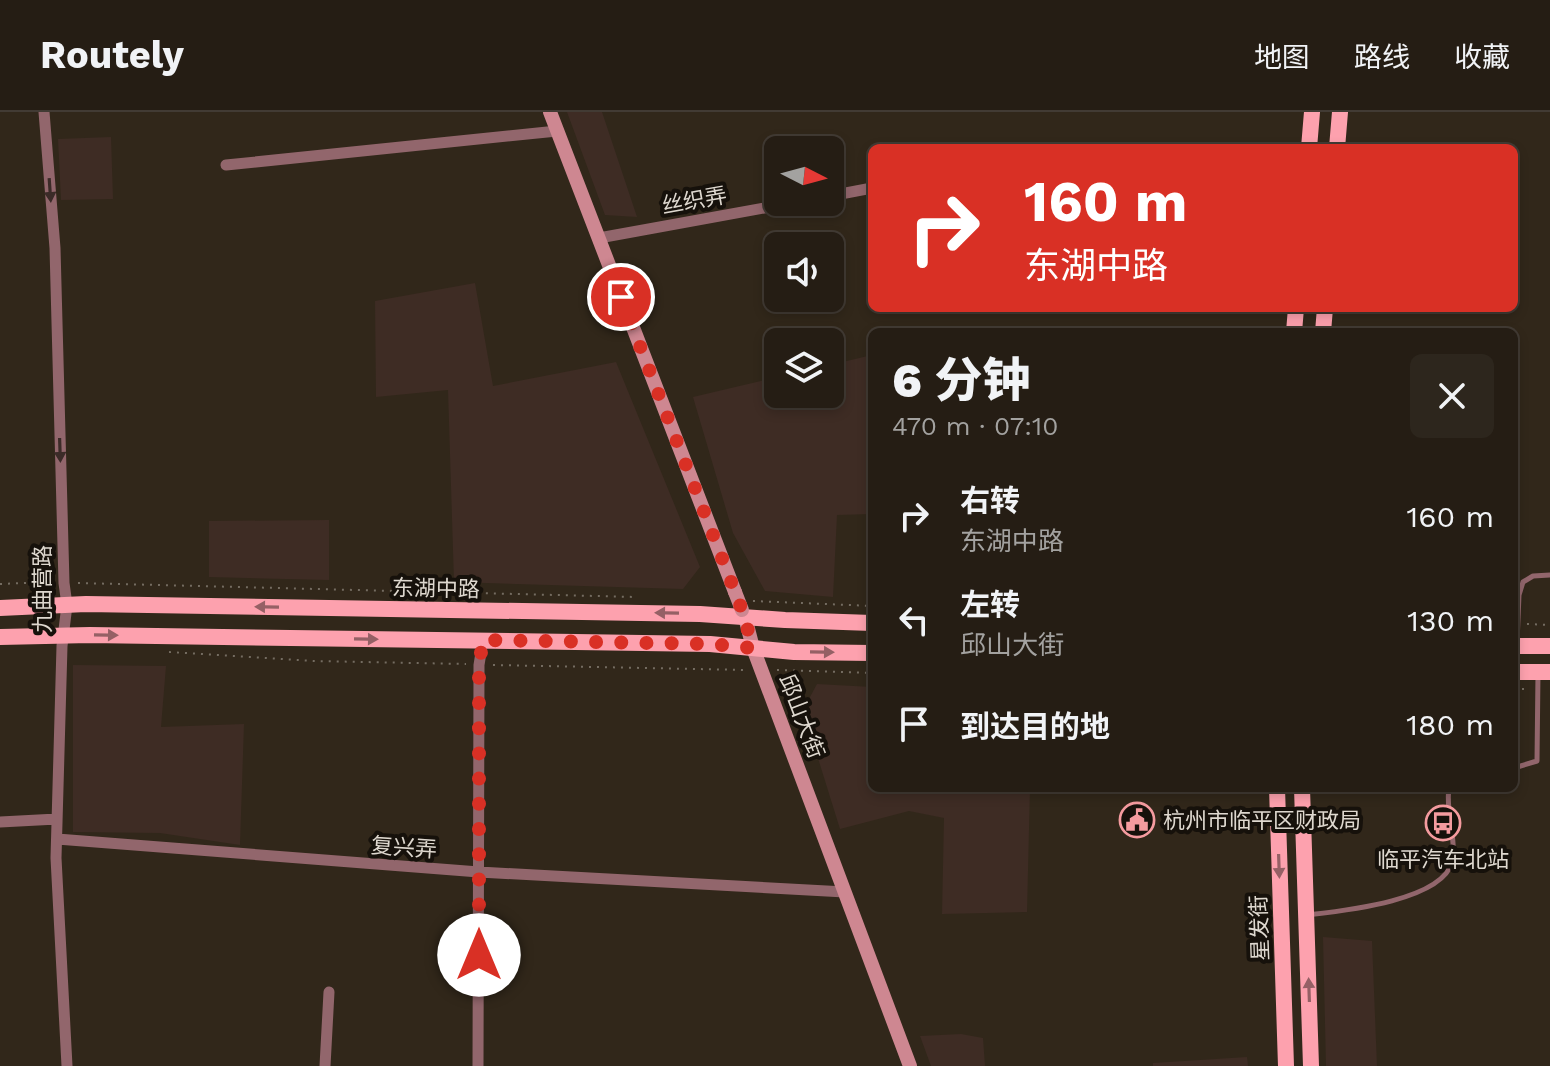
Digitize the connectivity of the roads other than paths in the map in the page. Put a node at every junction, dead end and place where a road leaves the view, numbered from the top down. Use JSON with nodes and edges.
{"nodes":[{"id":1,"x":44,"y":112,"type":"edge"},
{"id":2,"x":550,"y":112,"type":"edge"},
{"id":3,"x":1312,"y":112,"type":"edge"},
{"id":4,"x":1340,"y":112,"type":"edge"},
{"id":5,"x":557,"y":131,"type":"junction"},
{"id":6,"x":1309,"y":144,"type":"edge"},
{"id":7,"x":1337,"y":144,"type":"edge"},
{"id":8,"x":226,"y":165,"type":"dead end"},
{"id":9,"x":868,"y":189,"type":"edge"},
{"id":10,"x":844,"y":193,"type":"edge"},
{"id":11,"x":764,"y":208,"type":"edge"},
{"id":12,"x":599,"y":238,"type":"junction"},
{"id":13,"x":1550,"y":575,"type":"edge"},
{"id":14,"x":67,"y":605,"type":"junction"},
{"id":15,"x":0,"y":608,"type":"edge"},
{"id":16,"x":745,"y":609,"type":"junction"},
{"id":17,"x":868,"y":623,"type":"edge"},
{"id":18,"x":1518,"y":624,"type":"edge"},
{"id":19,"x":63,"y":635,"type":"junction"},
{"id":20,"x":0,"y":637,"type":"edge"},
{"id":21,"x":483,"y":640,"type":"junction"},
{"id":22,"x":1518,"y":646,"type":"edge"},
{"id":23,"x":1550,"y":646,"type":"edge"},
{"id":24,"x":753,"y":648,"type":"junction"},
{"id":25,"x":868,"y":653,"type":"edge"},
{"id":26,"x":1518,"y":672,"type":"edge"},
{"id":27,"x":1544,"y":672,"type":"edge"},
{"id":28,"x":1518,"y":767,"type":"edge"},
{"id":29,"x":1277,"y":792,"type":"edge"},
{"id":30,"x":1302,"y":792,"type":"edge"},
{"id":31,"x":1449,"y":792,"type":"edge"},
{"id":32,"x":57,"y":819,"type":"junction"},
{"id":33,"x":0,"y":822,"type":"edge"},
{"id":34,"x":57,"y":839,"type":"junction"},
{"id":35,"x":479,"y":872,"type":"junction"},
{"id":36,"x":845,"y":892,"type":"junction"},
{"id":37,"x":1306,"y":915,"type":"junction"},
{"id":38,"x":329,"y":992,"type":"dead end"},
{"id":39,"x":67,"y":1066,"type":"edge"},
{"id":40,"x":325,"y":1066,"type":"edge"},
{"id":41,"x":478,"y":1066,"type":"edge"},
{"id":42,"x":910,"y":1066,"type":"edge"},
{"id":43,"x":1286,"y":1066,"type":"edge"},
{"id":44,"x":1311,"y":1066,"type":"edge"}],
"edges":[{"from":1,"to":14,"type":"street","name":"九曲营路","one_way":true},
{"from":2,"to":5,"type":"main road","name":"邱山大街"},
{"from":3,"to":6,"type":"main road"},
{"from":4,"to":7,"type":"main road"},
{"from":5,"to":8,"type":"street"},
{"from":5,"to":12,"type":"main road","name":"邱山大街"},
{"from":9,"to":10,"type":"street"},
{"from":11,"to":12,"type":"street","name":"丝织弄"},
{"from":12,"to":16,"type":"main road","name":"邱山大街","bridge":true},
{"from":13,"to":18,"type":"lane"},
{"from":14,"to":15,"type":"main road","name":"东湖中路"},
{"from":16,"to":14,"type":"main road","name":"东湖中路","one_way":true},
{"from":14,"to":19,"type":"street","name":"九曲营路"},
{"from":16,"to":17,"type":"main road","name":"东湖中路"},
{"from":16,"to":24,"type":"main road","name":"邱山大街"},
{"from":19,"to":20,"type":"main road"},
{"from":19,"to":21,"type":"main road","one_way":true},
{"from":19,"to":32,"type":"street","name":"九曲营路"},
{"from":21,"to":24,"type":"main road"},
{"from":21,"to":35,"type":"street"},
{"from":22,"to":23,"type":"main road"},
{"from":24,"to":25,"type":"main road","one_way":true},
{"from":24,"to":36,"type":"main road","name":"邱山大街"},
{"from":26,"to":27,"type":"main road"},
{"from":27,"to":28,"type":"lane"},
{"from":29,"to":43,"type":"main road","name":"星发街","one_way":true},
{"from":30,"to":37,"type":"main road"},
{"from":31,"to":37,"type":"lane"},
{"from":32,"to":33,"type":"street"},
{"from":32,"to":34,"type":"street","name":"九曲营路"},
{"from":34,"to":35,"type":"street","name":"复兴弄"},
{"from":34,"to":39,"type":"street","name":"九曲营路"},
{"from":35,"to":36,"type":"street","name":"复兴弄"},
{"from":35,"to":41,"type":"street"},
{"from":36,"to":42,"type":"main road","name":"邱山大街"},
{"from":44,"to":37,"type":"main road","one_way":true},
{"from":38,"to":40,"type":"street"}]}
